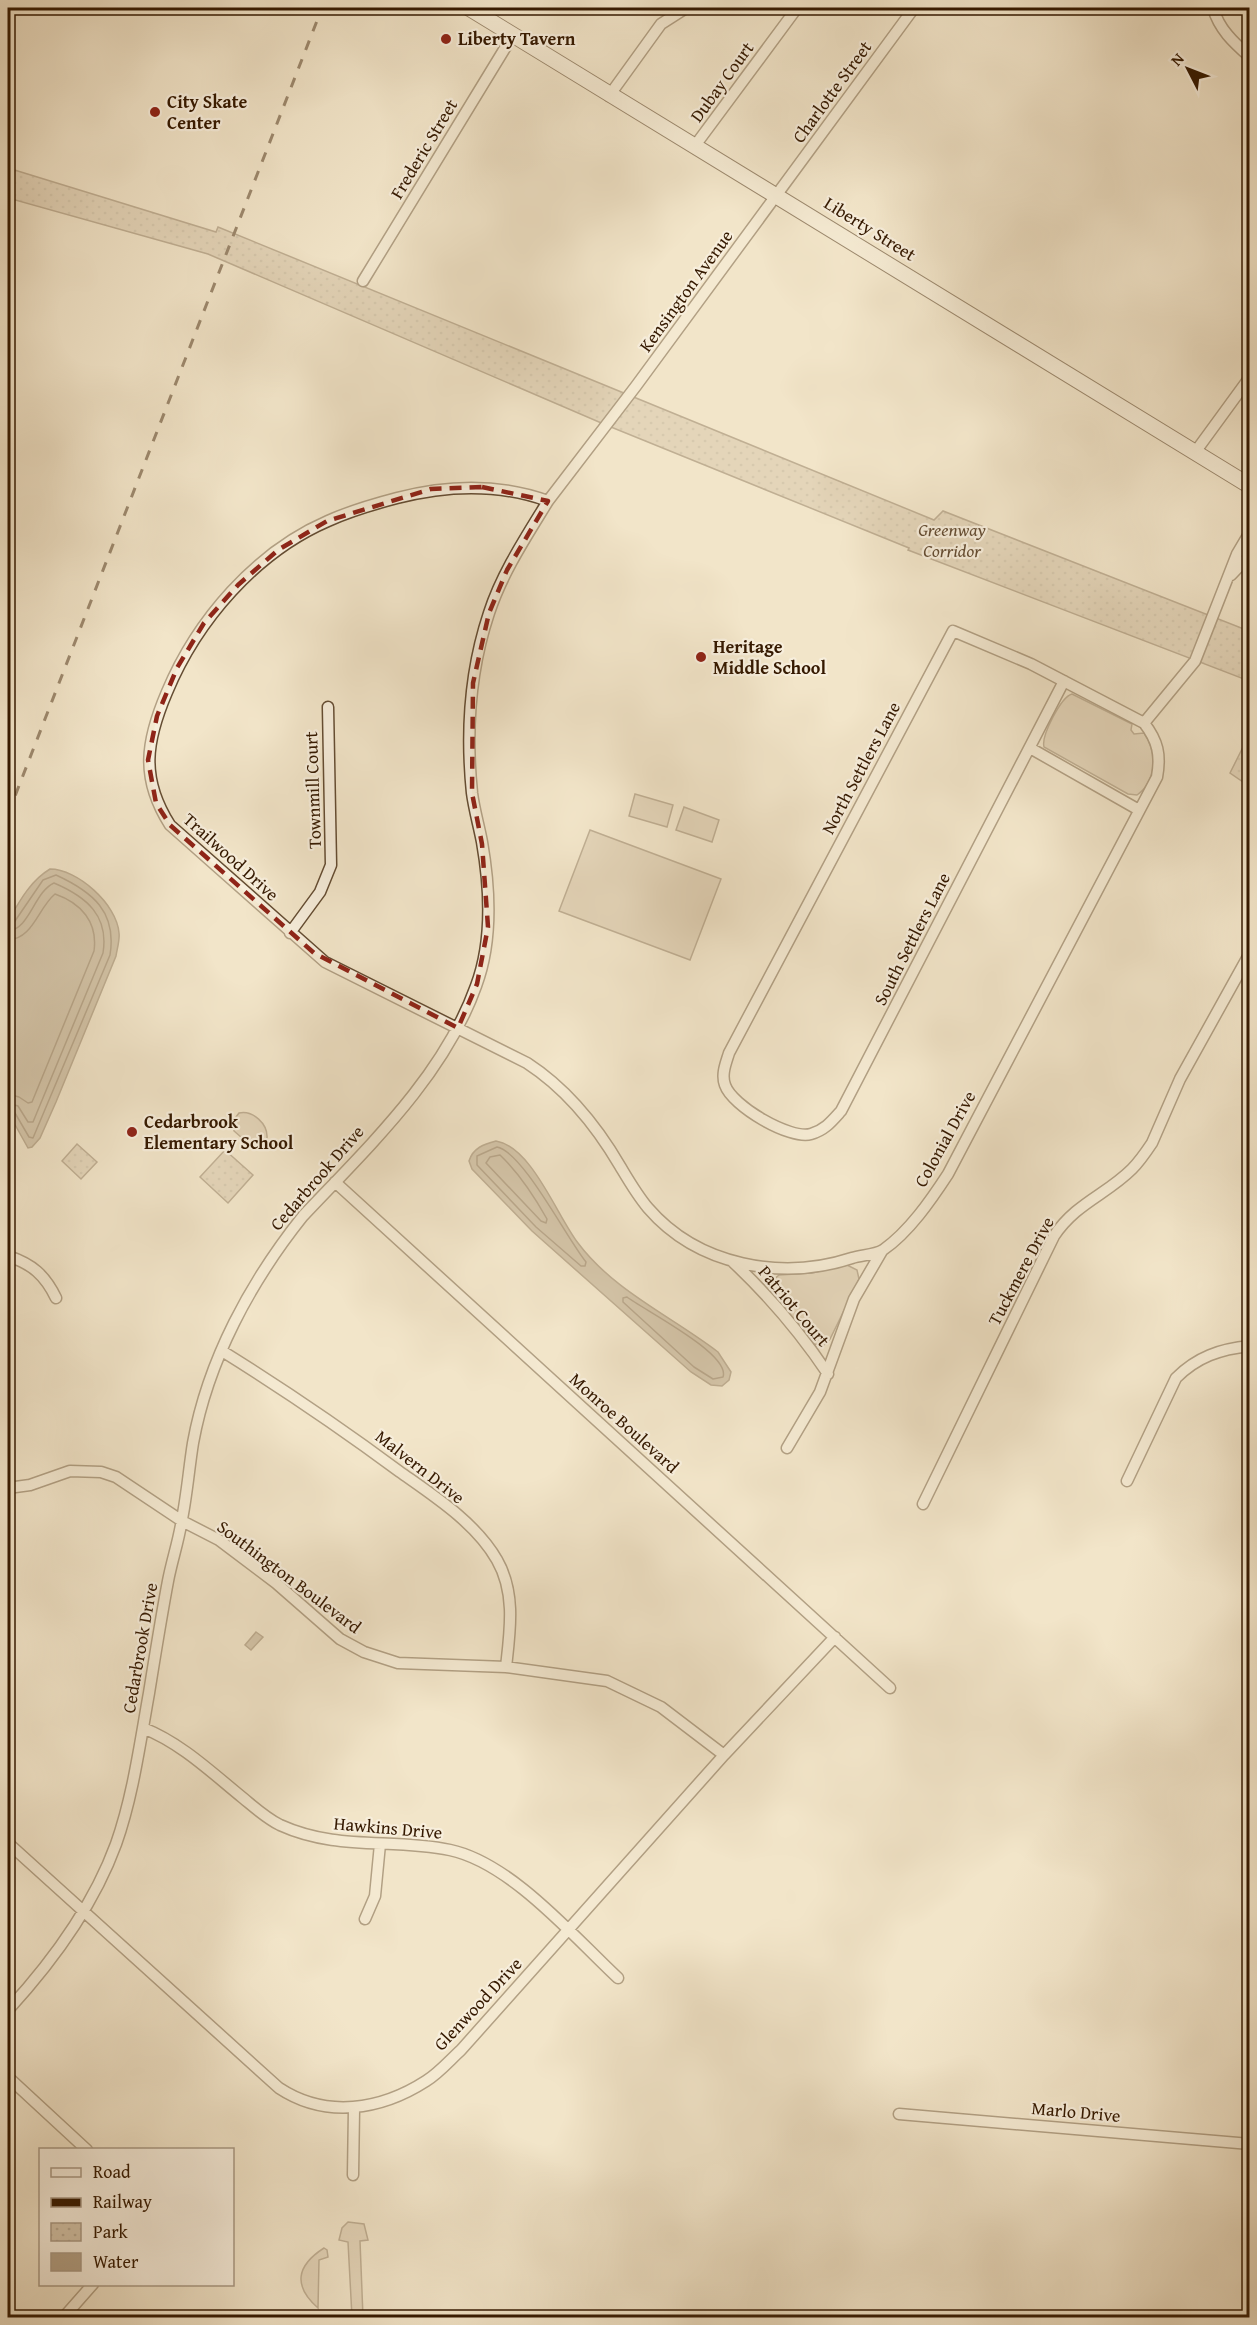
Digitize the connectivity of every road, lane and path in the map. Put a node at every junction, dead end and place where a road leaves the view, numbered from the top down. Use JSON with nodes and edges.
{"nodes":[{"id":1,"x":686,"y":8,"type":"edge"},
{"id":2,"x":797,"y":8,"type":"edge"},
{"id":3,"x":914,"y":8,"type":"edge"},
{"id":4,"x":1213,"y":8,"type":"edge"},
{"id":5,"x":476,"y":10,"type":"edge"},
{"id":6,"x":513,"y":35,"type":"junction"},
{"id":7,"x":1250,"y":57,"type":"edge"},
{"id":8,"x":609,"y":96,"type":"junction"},
{"id":9,"x":694,"y":147,"type":"junction"},
{"id":10,"x":777,"y":195,"type":"junction"},
{"id":11,"x":363,"y":281,"type":"dead end"},
{"id":12,"x":1250,"y":377,"type":"edge"},
{"id":13,"x":1196,"y":451,"type":"junction"},
{"id":14,"x":1250,"y":486,"type":"edge"},
{"id":15,"x":548,"y":501,"type":"junction"},
{"id":16,"x":1250,"y":532,"type":"edge"},
{"id":17,"x":1250,"y":555,"type":"edge"},
{"id":18,"x":1230,"y":576,"type":"junction"},
{"id":19,"x":1064,"y":681,"type":"junction"},
{"id":20,"x":328,"y":707,"type":"dead end"},
{"id":21,"x":1144,"y":723,"type":"junction"},
{"id":22,"x":1030,"y":748,"type":"junction"},
{"id":23,"x":1140,"y":810,"type":"junction"},
{"id":24,"x":290,"y":933,"type":"junction"},
{"id":25,"x":1250,"y":953,"type":"edge"},
{"id":26,"x":458,"y":1028,"type":"junction"},
{"id":27,"x":743,"y":1107,"type":"joint"},
{"id":28,"x":335,"y":1182,"type":"junction"},
{"id":29,"x":882,"y":1251,"type":"junction"},
{"id":30,"x":8,"y":1256,"type":"edge"},
{"id":31,"x":733,"y":1262,"type":"junction"},
{"id":32,"x":56,"y":1298,"type":"dead end"},
{"id":33,"x":1250,"y":1346,"type":"edge"},
{"id":34,"x":222,"y":1351,"type":"junction"},
{"id":35,"x":828,"y":1374,"type":"junction"},
{"id":36,"x":787,"y":1448,"type":"dead end"},
{"id":37,"x":1127,"y":1480,"type":"dead end"},
{"id":38,"x":8,"y":1488,"type":"edge"},
{"id":39,"x":923,"y":1504,"type":"dead end"},
{"id":40,"x":182,"y":1521,"type":"junction"},
{"id":41,"x":835,"y":1637,"type":"junction"},
{"id":42,"x":506,"y":1667,"type":"junction"},
{"id":43,"x":890,"y":1688,"type":"dead end"},
{"id":44,"x":143,"y":1728,"type":"junction"},
{"id":45,"x":724,"y":1755,"type":"junction"},
{"id":46,"x":8,"y":1843,"type":"edge"},
{"id":47,"x":380,"y":1844,"type":"junction"},
{"id":48,"x":83,"y":1911,"type":"junction"},
{"id":49,"x":365,"y":1919,"type":"dead end"},
{"id":50,"x":568,"y":1931,"type":"junction"},
{"id":51,"x":618,"y":1978,"type":"dead end"},
{"id":52,"x":8,"y":2010,"type":"edge"},
{"id":53,"x":8,"y":2077,"type":"edge"},
{"id":54,"x":354,"y":2109,"type":"junction"},
{"id":55,"x":899,"y":2114,"type":"dead end"},
{"id":56,"x":1250,"y":2144,"type":"edge"},
{"id":57,"x":85,"y":2148,"type":"edge"},
{"id":58,"x":353,"y":2175,"type":"dead end"},
{"id":59,"x":91,"y":2286,"type":"edge"},
{"id":60,"x":63,"y":2318,"type":"edge"}],
"edges":[{"from":1,"to":8,"type":"street"},
{"from":2,"to":9,"type":"street","name":"Dubay Court"},
{"from":3,"to":10,"type":"street","name":"Charlotte Street"},
{"from":4,"to":7,"type":"street"},
{"from":5,"to":6,"type":"street","name":"Liberty Street"},
{"from":6,"to":8,"type":"street","name":"Liberty Street"},
{"from":6,"to":11,"type":"street","name":"Frederic Street"},
{"from":8,"to":9,"type":"street","name":"Liberty Street"},
{"from":9,"to":10,"type":"street","name":"Liberty Street"},
{"from":10,"to":13,"type":"street","name":"Liberty Street"},
{"from":10,"to":15,"type":"street","name":"Kensington Avenue"},
{"from":12,"to":13,"type":"street"},
{"from":13,"to":14,"type":"street","name":"Liberty Street"},
{"from":15,"to":24,"type":"street","name":"Trailwood Drive"},
{"from":15,"to":26,"type":"street","name":"Cedarbrook Drive"},
{"from":16,"to":18,"type":"street"},
{"from":17,"to":18,"type":"street"},
{"from":18,"to":21,"type":"street"},
{"from":19,"to":21,"type":"street","name":"North Settlers Lane"},
{"from":19,"to":22,"type":"street","name":"South Settlers Lane"},
{"from":19,"to":27,"type":"street","name":"North Settlers Lane"},
{"from":20,"to":24,"type":"street","name":"Townmill Court"},
{"from":21,"to":23,"type":"street","name":"Colonial Drive"},
{"from":22,"to":23,"type":"street"},
{"from":22,"to":27,"type":"street","name":"South Settlers Lane"},
{"from":23,"to":29,"type":"street","name":"Colonial Drive"},
{"from":24,"to":26,"type":"street","name":"Trailwood Drive"},
{"from":25,"to":39,"type":"street","name":"Tuckmere Drive"},
{"from":26,"to":28,"type":"street","name":"Cedarbrook Drive"},
{"from":26,"to":31,"type":"street"},
{"from":28,"to":34,"type":"street","name":"Cedarbrook Drive"},
{"from":28,"to":41,"type":"street","name":"Monroe Boulevard"},
{"from":29,"to":31,"type":"street"},
{"from":29,"to":35,"type":"street","name":"Patriot Court"},
{"from":30,"to":32,"type":"street"},
{"from":31,"to":35,"type":"street","name":"Patriot Court"},
{"from":33,"to":37,"type":"street"},
{"from":34,"to":40,"type":"street","name":"Cedarbrook Drive"},
{"from":34,"to":42,"type":"street","name":"Malvern Drive"},
{"from":35,"to":36,"type":"street","name":"Patriot Court"},
{"from":38,"to":40,"type":"street","name":"Southington Boulevard"},
{"from":40,"to":42,"type":"street","name":"Southington Boulevard"},
{"from":40,"to":44,"type":"street","name":"Cedarbrook Drive"},
{"from":41,"to":43,"type":"street","name":"Monroe Boulevard"},
{"from":41,"to":45,"type":"street","name":"Glenwood Drive"},
{"from":42,"to":45,"type":"street","name":"Southington Boulevard"},
{"from":44,"to":47,"type":"street","name":"Hawkins Drive"},
{"from":44,"to":48,"type":"street","name":"Cedarbrook Drive"},
{"from":45,"to":50,"type":"street","name":"Glenwood Drive"},
{"from":46,"to":48,"type":"street","name":"Glenwood Drive"},
{"from":47,"to":49,"type":"street"},
{"from":47,"to":50,"type":"street","name":"Hawkins Drive"},
{"from":48,"to":52,"type":"street","name":"Cedarbrook Drive"},
{"from":48,"to":54,"type":"street","name":"Glenwood Drive"},
{"from":50,"to":51,"type":"street","name":"Hawkins Drive"},
{"from":50,"to":54,"type":"street","name":"Glenwood Drive"},
{"from":53,"to":57,"type":"street"},
{"from":54,"to":58,"type":"street"},
{"from":55,"to":56,"type":"street","name":"Marlo Drive"},
{"from":59,"to":60,"type":"street"}]}
